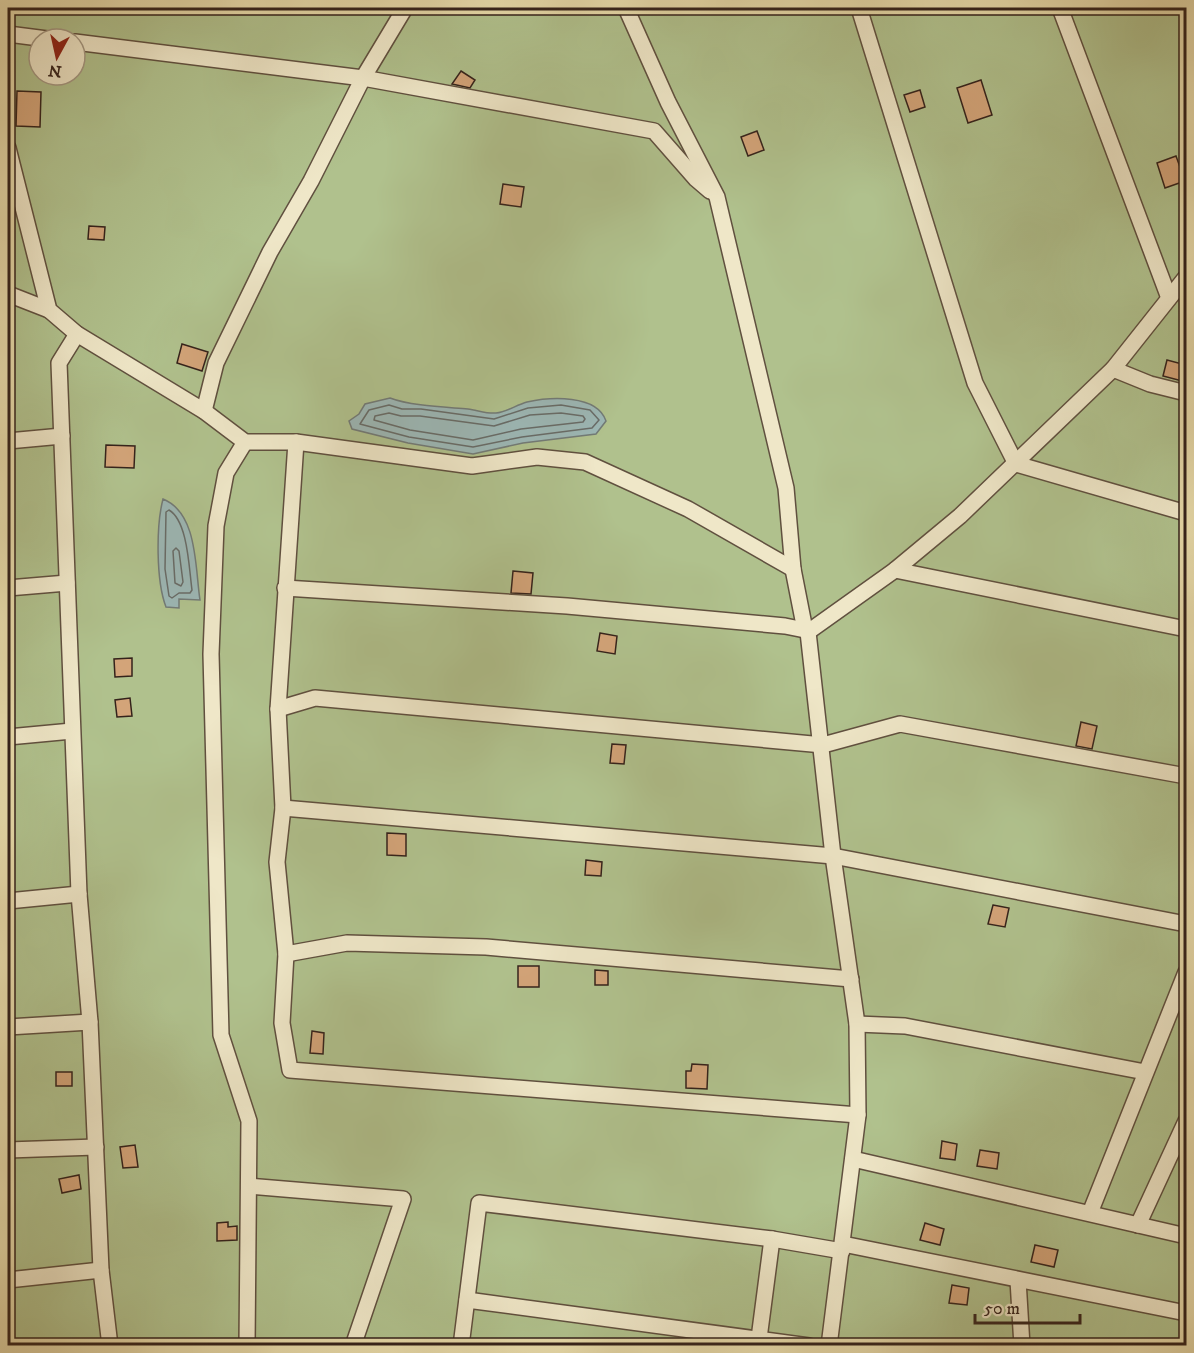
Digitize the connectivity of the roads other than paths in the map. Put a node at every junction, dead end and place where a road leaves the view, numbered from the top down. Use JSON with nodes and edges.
{"nodes":[{"id":1,"x":405,"y":8,"type":"edge"},
{"id":2,"x":626,"y":8,"type":"edge"},
{"id":3,"x":859,"y":8,"type":"edge"},
{"id":4,"x":1060,"y":8,"type":"edge"},
{"id":5,"x":8,"y":34,"type":"edge"},
{"id":6,"x":27,"y":36,"type":"edge"},
{"id":7,"x":87,"y":44,"type":"edge"},
{"id":8,"x":363,"y":78,"type":"junction"},
{"id":9,"x":8,"y":148,"type":"edge"},
{"id":10,"x":717,"y":197,"type":"junction"},
{"id":11,"x":1186,"y":277,"type":"edge"},
{"id":12,"x":8,"y":294,"type":"edge"},
{"id":13,"x":1169,"y":298,"type":"junction"},
{"id":14,"x":49,"y":310,"type":"junction"},
{"id":15,"x":77,"y":334,"type":"junction"},
{"id":16,"x":1113,"y":369,"type":"junction"},
{"id":17,"x":1186,"y":393,"type":"edge"},
{"id":18,"x":204,"y":411,"type":"junction"},
{"id":19,"x":62,"y":436,"type":"junction"},
{"id":20,"x":8,"y":441,"type":"edge"},
{"id":21,"x":245,"y":442,"type":"junction"},
{"id":22,"x":296,"y":442,"type":"junction"},
{"id":23,"x":1016,"y":464,"type":"junction"},
{"id":24,"x":1186,"y":513,"type":"edge"},
{"id":25,"x":793,"y":569,"type":"junction"},
{"id":26,"x":895,"y":570,"type":"junction"},
{"id":27,"x":67,"y":583,"type":"junction"},
{"id":28,"x":8,"y":588,"type":"edge"},
{"id":29,"x":285,"y":588,"type":"junction"},
{"id":30,"x":1186,"y":629,"type":"edge"},
{"id":31,"x":806,"y":631,"type":"junction"},
{"id":32,"x":278,"y":709,"type":"junction"},
{"id":33,"x":72,"y":731,"type":"junction"},
{"id":34,"x":8,"y":737,"type":"edge"},
{"id":35,"x":823,"y":745,"type":"junction"},
{"id":36,"x":1186,"y":776,"type":"edge"},
{"id":37,"x":283,"y":808,"type":"junction"},
{"id":38,"x":833,"y":856,"type":"junction"},
{"id":39,"x":79,"y":894,"type":"junction"},
{"id":40,"x":8,"y":901,"type":"edge"},
{"id":41,"x":1186,"y":924,"type":"edge"},
{"id":42,"x":286,"y":954,"type":"junction"},
{"id":43,"x":1186,"y":972,"type":"edge"},
{"id":44,"x":851,"y":979,"type":"junction"},
{"id":45,"x":90,"y":1022,"type":"junction"},
{"id":46,"x":857,"y":1024,"type":"junction"},
{"id":47,"x":8,"y":1027,"type":"edge"},
{"id":48,"x":1145,"y":1072,"type":"junction"},
{"id":49,"x":858,"y":1114,"type":"junction"},
{"id":50,"x":1186,"y":1121,"type":"edge"},
{"id":51,"x":96,"y":1147,"type":"junction"},
{"id":52,"x":8,"y":1150,"type":"edge"},
{"id":53,"x":853,"y":1159,"type":"junction"},
{"id":54,"x":249,"y":1186,"type":"junction"},
{"id":55,"x":1090,"y":1213,"type":"junction"},
{"id":56,"x":1138,"y":1225,"type":"junction"},
{"id":57,"x":1186,"y":1236,"type":"edge"},
{"id":58,"x":772,"y":1239,"type":"junction"},
{"id":59,"x":843,"y":1248,"type":"junction"},
{"id":60,"x":101,"y":1270,"type":"junction"},
{"id":61,"x":8,"y":1280,"type":"edge"},
{"id":62,"x":1018,"y":1280,"type":"junction"},
{"id":63,"x":467,"y":1300,"type":"junction"},
{"id":64,"x":1186,"y":1313,"type":"edge"},
{"id":65,"x":759,"y":1342,"type":"edge"},
{"id":66,"x":110,"y":1346,"type":"edge"},
{"id":67,"x":247,"y":1346,"type":"edge"},
{"id":68,"x":353,"y":1346,"type":"edge"},
{"id":69,"x":461,"y":1346,"type":"edge"},
{"id":70,"x":809,"y":1346,"type":"edge"},
{"id":71,"x":829,"y":1346,"type":"edge"},
{"id":72,"x":1022,"y":1346,"type":"edge"}],
"edges":[{"from":1,"to":8,"type":"street"},
{"from":2,"to":10,"type":"street"},
{"from":3,"to":23,"type":"street"},
{"from":4,"to":13,"type":"street"},
{"from":5,"to":6,"type":"street"},
{"from":7,"to":8,"type":"street"},
{"from":8,"to":10,"type":"street"},
{"from":8,"to":18,"type":"street"},
{"from":9,"to":14,"type":"street"},
{"from":10,"to":25,"type":"street"},
{"from":11,"to":13,"type":"street"},
{"from":12,"to":14,"type":"street"},
{"from":13,"to":16,"type":"street"},
{"from":14,"to":15,"type":"street"},
{"from":15,"to":18,"type":"street"},
{"from":15,"to":19,"type":"street"},
{"from":16,"to":17,"type":"street"},
{"from":16,"to":23,"type":"street"},
{"from":18,"to":21,"type":"street"},
{"from":19,"to":20,"type":"street"},
{"from":19,"to":27,"type":"street"},
{"from":21,"to":22,"type":"street"},
{"from":21,"to":54,"type":"street"},
{"from":22,"to":25,"type":"street"},
{"from":22,"to":29,"type":"street"},
{"from":23,"to":24,"type":"street"},
{"from":23,"to":26,"type":"street"},
{"from":25,"to":31,"type":"street"},
{"from":26,"to":30,"type":"street"},
{"from":26,"to":31,"type":"street"},
{"from":27,"to":28,"type":"street"},
{"from":27,"to":33,"type":"street"},
{"from":29,"to":31,"type":"street"},
{"from":29,"to":32,"type":"street"},
{"from":31,"to":35,"type":"street"},
{"from":32,"to":35,"type":"street"},
{"from":32,"to":37,"type":"street"},
{"from":33,"to":34,"type":"street"},
{"from":33,"to":39,"type":"street"},
{"from":35,"to":36,"type":"street"},
{"from":35,"to":38,"type":"street"},
{"from":37,"to":38,"type":"street"},
{"from":37,"to":42,"type":"street"},
{"from":38,"to":41,"type":"street"},
{"from":38,"to":44,"type":"street"},
{"from":39,"to":40,"type":"street"},
{"from":39,"to":45,"type":"street"},
{"from":42,"to":44,"type":"street"},
{"from":42,"to":49,"type":"street"},
{"from":43,"to":48,"type":"street"},
{"from":44,"to":46,"type":"street"},
{"from":45,"to":47,"type":"street"},
{"from":45,"to":51,"type":"street"},
{"from":46,"to":48,"type":"street"},
{"from":46,"to":49,"type":"street"},
{"from":48,"to":55,"type":"street"},
{"from":49,"to":53,"type":"street"},
{"from":50,"to":56,"type":"street"},
{"from":51,"to":52,"type":"street"},
{"from":51,"to":60,"type":"street"},
{"from":53,"to":55,"type":"street"},
{"from":53,"to":59,"type":"street"},
{"from":54,"to":67,"type":"street"},
{"from":54,"to":68,"type":"street"},
{"from":55,"to":56,"type":"street"},
{"from":56,"to":57,"type":"street"},
{"from":58,"to":59,"type":"street"},
{"from":58,"to":63,"type":"street"},
{"from":58,"to":65,"type":"street"},
{"from":59,"to":62,"type":"street"},
{"from":59,"to":71,"type":"street"},
{"from":60,"to":61,"type":"street"},
{"from":60,"to":66,"type":"street"},
{"from":62,"to":64,"type":"street"},
{"from":62,"to":72,"type":"street"},
{"from":63,"to":65,"type":"street"},
{"from":63,"to":69,"type":"street"},
{"from":65,"to":70,"type":"street"}]}
